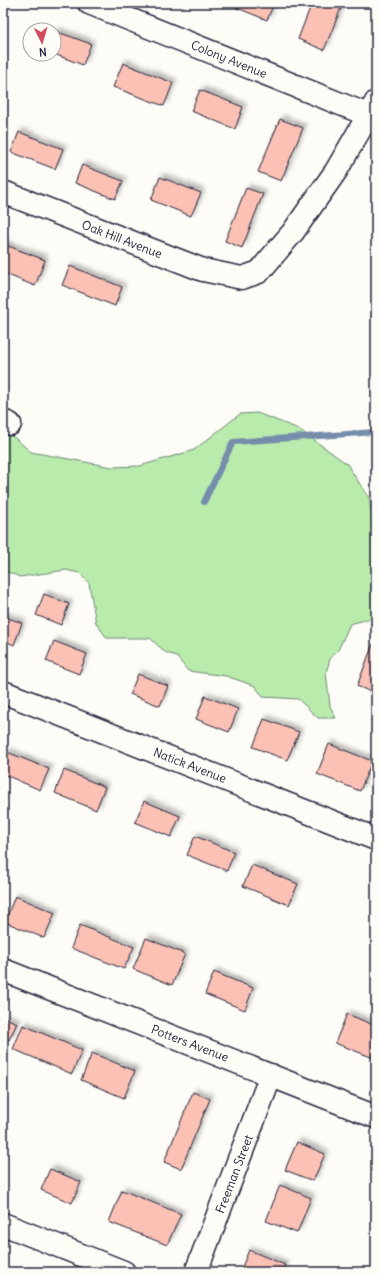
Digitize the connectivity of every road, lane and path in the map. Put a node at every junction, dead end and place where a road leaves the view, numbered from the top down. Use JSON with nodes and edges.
{"nodes":[{"id":1,"x":89,"y":3,"type":"edge"},
{"id":2,"x":372,"y":109,"type":"edge"},
{"id":3,"x":3,"y":192,"type":"edge"},
{"id":4,"x":3,"y":692,"type":"edge"},
{"id":5,"x":376,"y":839,"type":"edge"},
{"id":6,"x":3,"y":970,"type":"edge"},
{"id":7,"x":271,"y":1076,"type":"junction"},
{"id":8,"x":376,"y":1117,"type":"edge"},
{"id":9,"x":3,"y":1224,"type":"edge"},
{"id":10,"x":124,"y":1272,"type":"edge"},
{"id":11,"x":196,"y":1272,"type":"edge"}],
"edges":[{"from":1,"to":2,"type":"street","name":"Colony Avenue"},
{"from":2,"to":3,"type":"street","name":"Oak Hill Avenue"},
{"from":4,"to":5,"type":"street","name":"Natick Avenue"},
{"from":6,"to":7,"type":"street","name":"Potters Avenue"},
{"from":7,"to":8,"type":"street","name":"Potters Avenue"},
{"from":7,"to":11,"type":"street","name":"Freeman Street"},
{"from":9,"to":10,"type":"street"}]}
